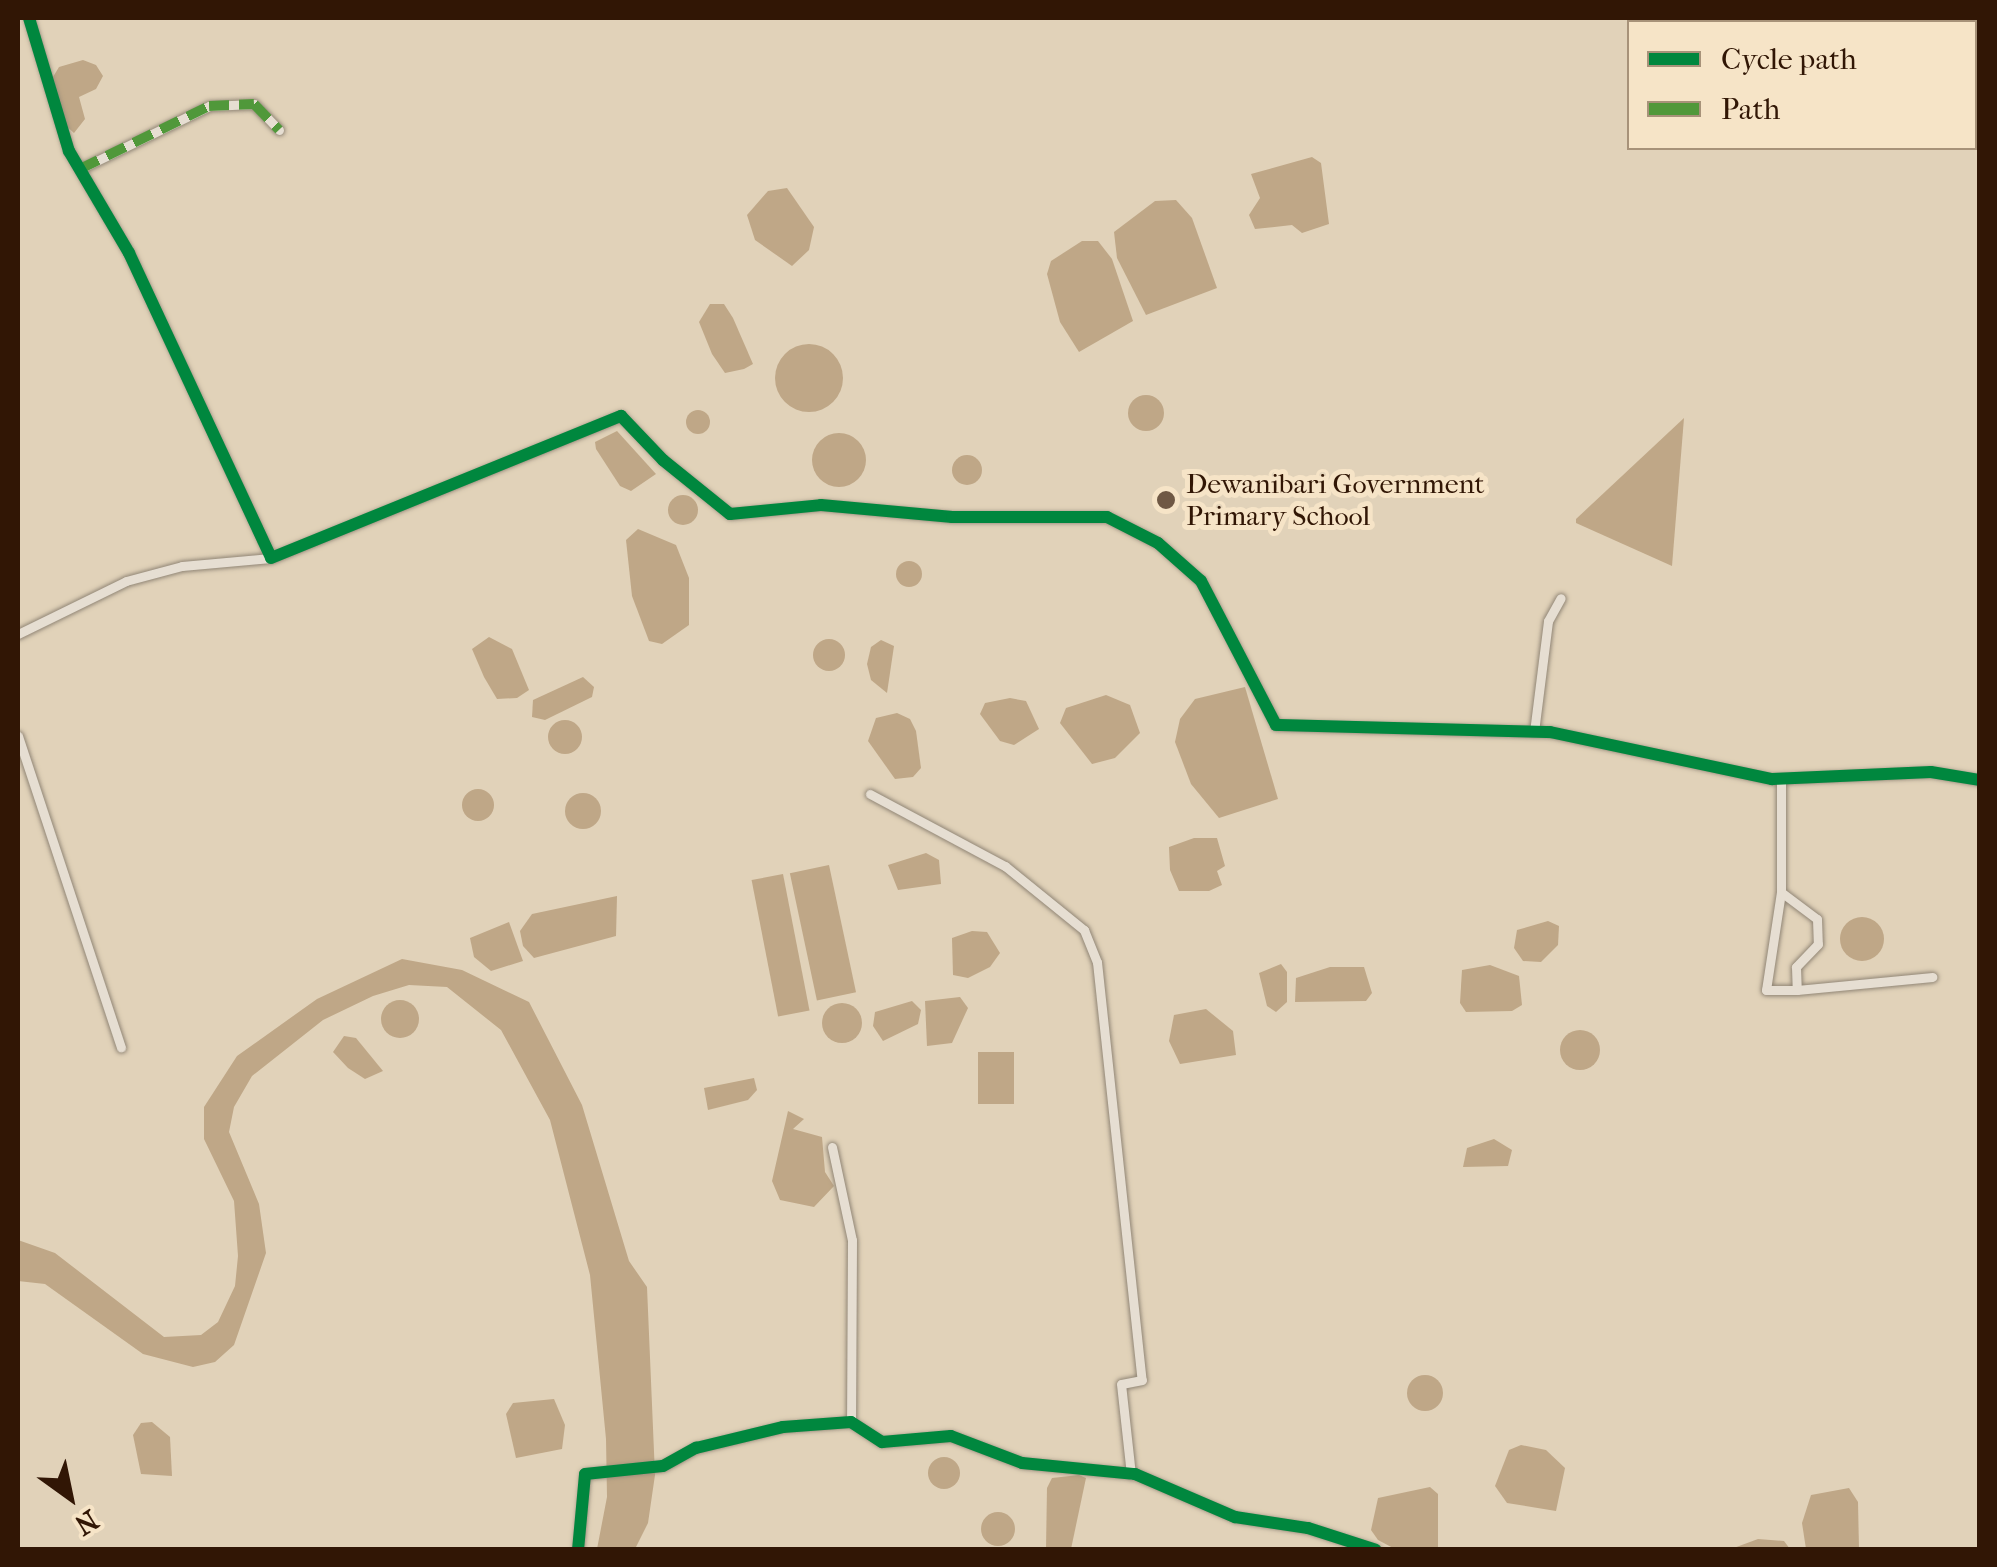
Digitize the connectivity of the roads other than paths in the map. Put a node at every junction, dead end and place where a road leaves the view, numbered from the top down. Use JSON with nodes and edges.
{"nodes":[{"id":1,"x":29,"y":18,"type":"edge"},
{"id":2,"x":278,"y":130,"type":"dead end"},
{"id":3,"x":80,"y":169,"type":"junction"},
{"id":4,"x":271,"y":558,"type":"junction"},
{"id":5,"x":1561,"y":598,"type":"dead end"},
{"id":6,"x":18,"y":634,"type":"edge"},
{"id":7,"x":1534,"y":732,"type":"junction"},
{"id":8,"x":18,"y":736,"type":"edge"},
{"id":9,"x":1781,"y":779,"type":"junction"},
{"id":10,"x":1980,"y":780,"type":"edge"},
{"id":11,"x":870,"y":794,"type":"dead end"},
{"id":12,"x":1781,"y":892,"type":"junction"},
{"id":13,"x":1932,"y":977,"type":"dead end"},
{"id":14,"x":1798,"y":990,"type":"junction"},
{"id":15,"x":121,"y":1047,"type":"dead end"},
{"id":16,"x":832,"y":1147,"type":"dead end"},
{"id":17,"x":850,"y":1422,"type":"junction"},
{"id":18,"x":1131,"y":1474,"type":"junction"},
{"id":19,"x":1370,"y":1549,"type":"edge"},
{"id":20,"x":578,"y":1550,"type":"edge"}],
"edges":[{"from":1,"to":3,"type":"street"},
{"from":2,"to":3,"type":"street"},
{"from":3,"to":4,"type":"street"},
{"from":4,"to":6,"type":"street"},
{"from":4,"to":7,"type":"street"},
{"from":5,"to":7,"type":"street"},
{"from":7,"to":9,"type":"street"},
{"from":8,"to":15,"type":"street"},
{"from":9,"to":10,"type":"street"},
{"from":9,"to":12,"type":"street"},
{"from":11,"to":18,"type":"street"},
{"from":12,"to":14,"type":"street"},
{"from":12,"to":14,"type":"street"},
{"from":13,"to":14,"type":"street"},
{"from":16,"to":17,"type":"street"},
{"from":17,"to":18,"type":"street"},
{"from":17,"to":20,"type":"street"},
{"from":18,"to":19,"type":"street"}]}
